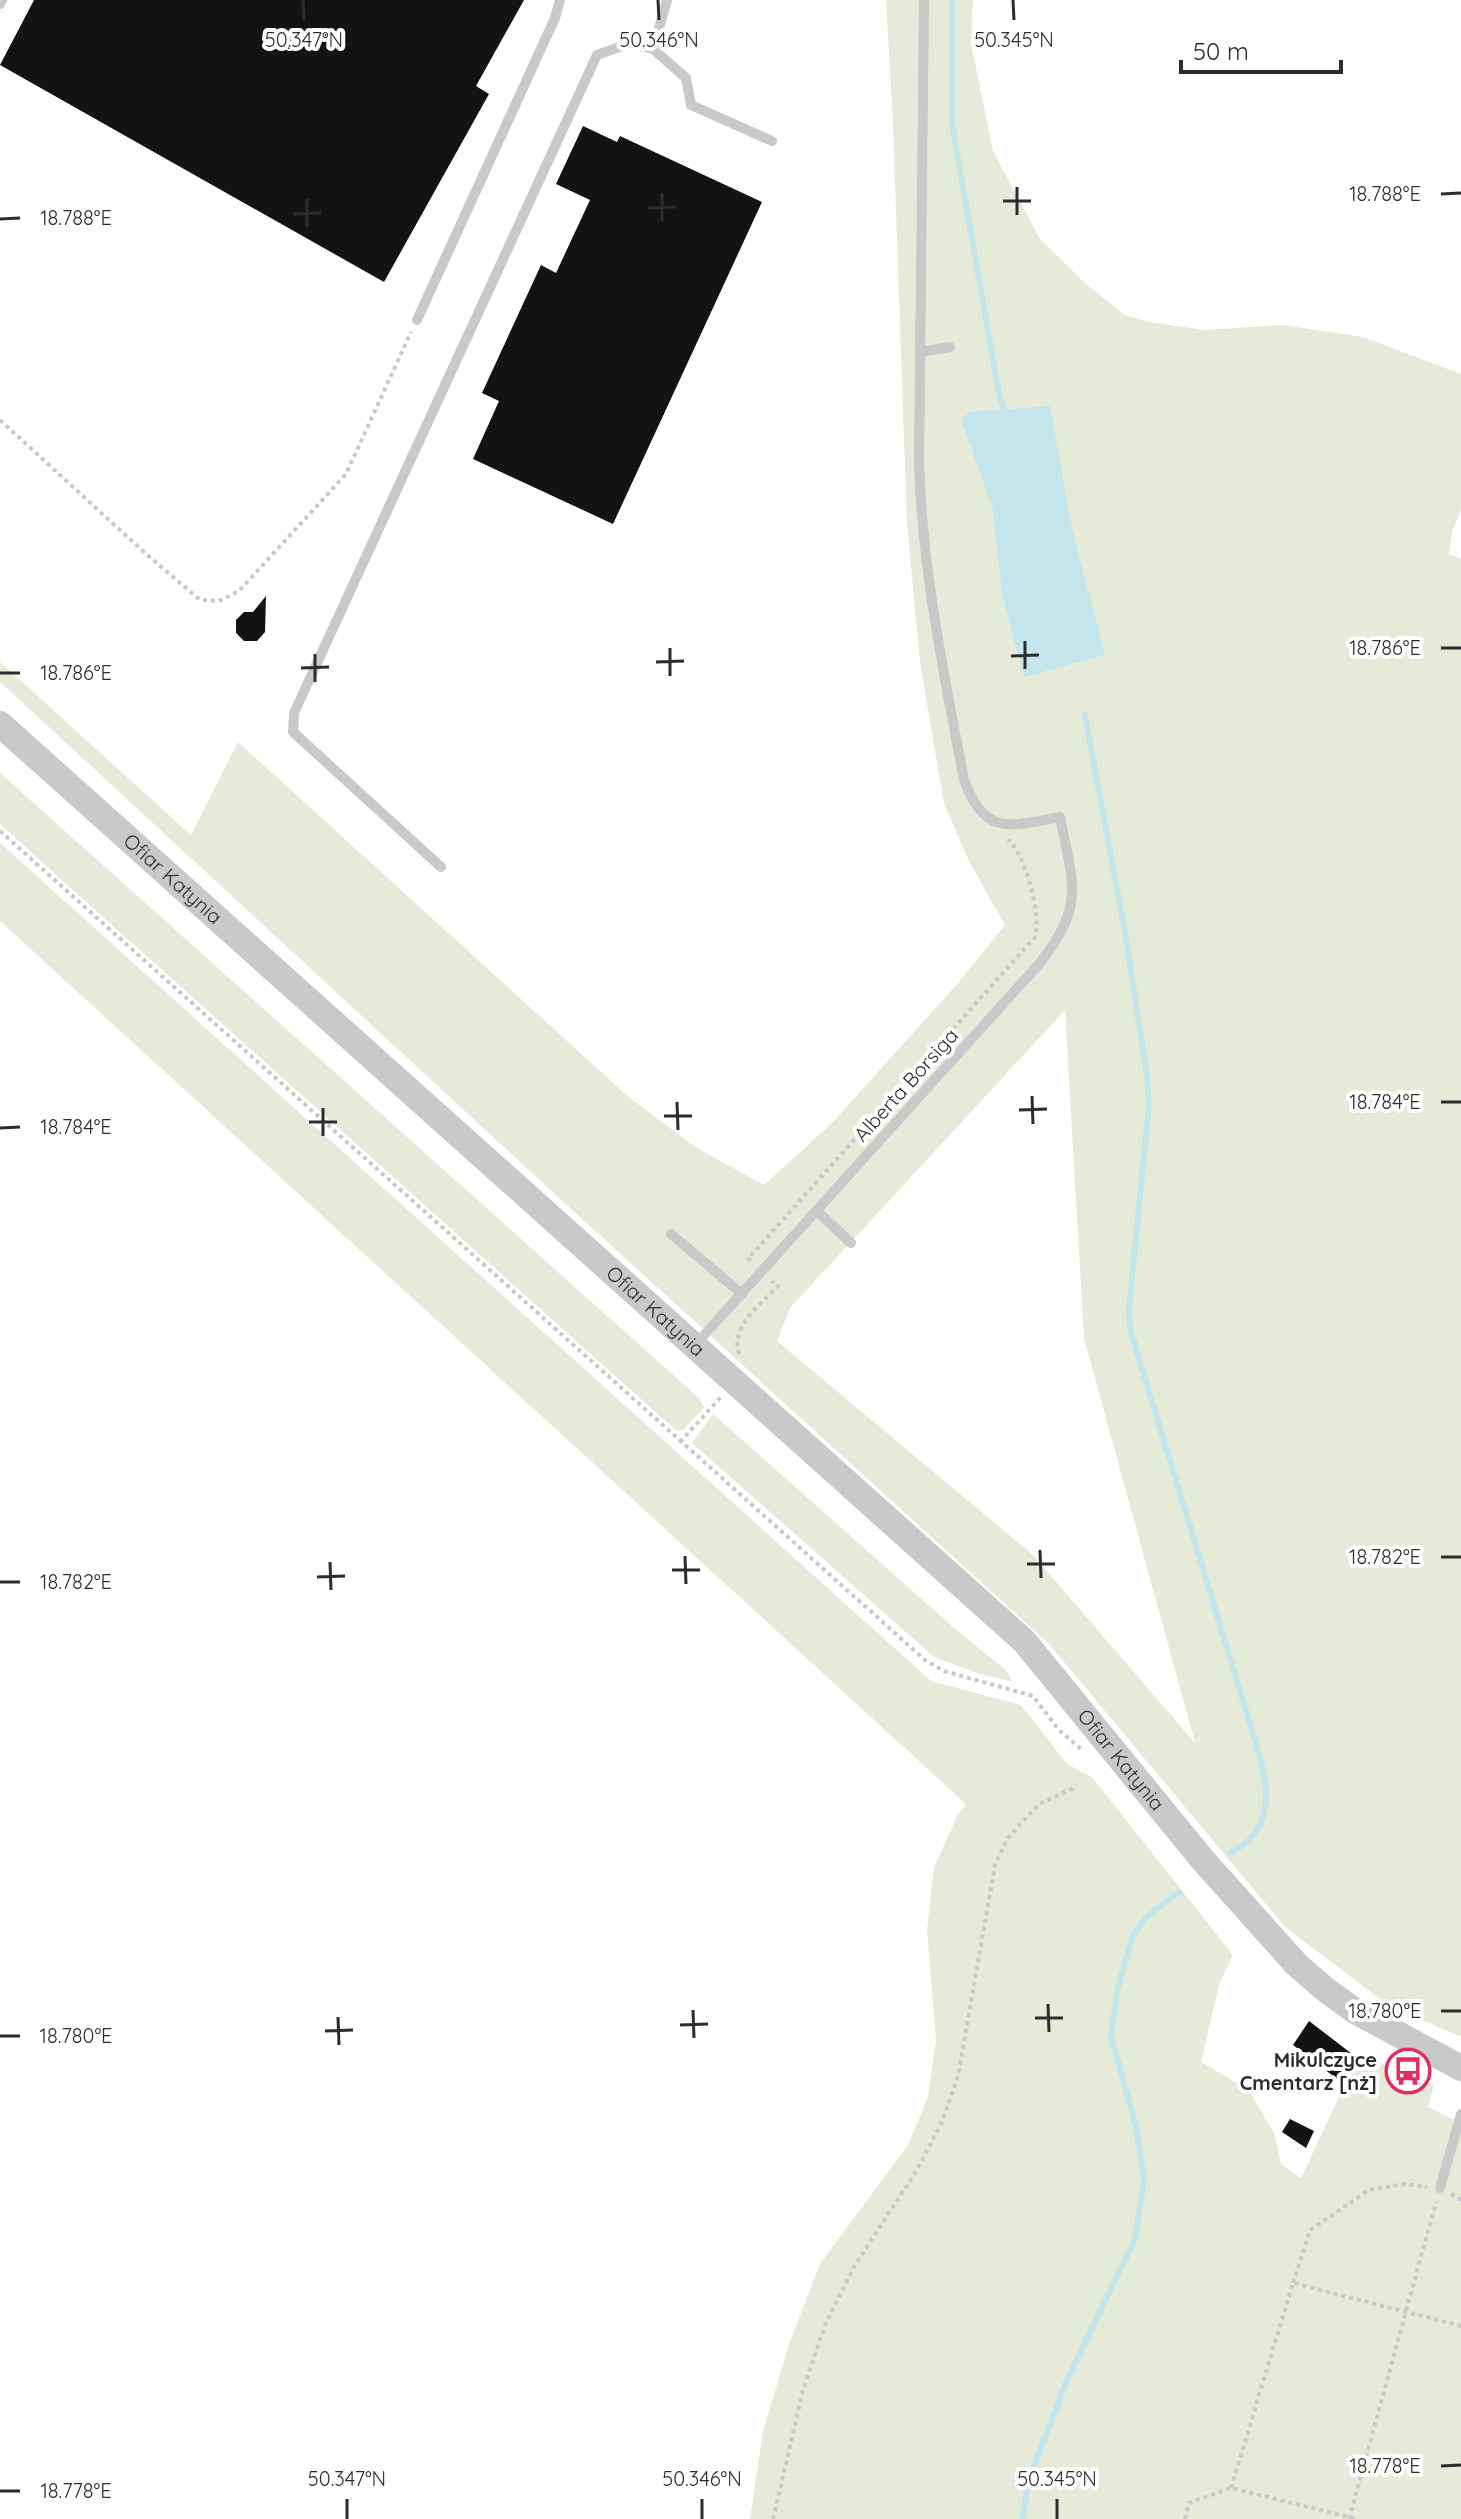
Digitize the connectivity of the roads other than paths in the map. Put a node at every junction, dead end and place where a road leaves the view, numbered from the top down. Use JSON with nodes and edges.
{"nodes":[{"id":1,"x":560,"y":0,"type":"edge"},
{"id":2,"x":667,"y":0,"type":"edge"},
{"id":3,"x":924,"y":0,"type":"edge"},
{"id":4,"x":653,"y":49,"type":"junction"},
{"id":5,"x":772,"y":141,"type":"dead end"},
{"id":6,"x":417,"y":320,"type":"road end"},
{"id":7,"x":950,"y":347,"type":"dead end"},
{"id":8,"x":920,"y":352,"type":"junction"},
{"id":9,"x":0,"y":724,"type":"edge"},
{"id":10,"x":441,"y":867,"type":"dead end"},
{"id":11,"x":817,"y":1211,"type":"junction"},
{"id":12,"x":671,"y":1234,"type":"dead end"},
{"id":13,"x":851,"y":1243,"type":"dead end"},
{"id":14,"x":742,"y":1294,"type":"junction"},
{"id":15,"x":693,"y":1347,"type":"junction"},
{"id":16,"x":1461,"y":2068,"type":"edge"},
{"id":17,"x":1461,"y":2114,"type":"edge"},
{"id":18,"x":1440,"y":2188,"type":"road end"}],
"edges":[{"from":1,"to":6,"type":"lane"},
{"from":2,"to":4,"type":"lane"},
{"from":3,"to":8,"type":"lane"},
{"from":4,"to":5,"type":"lane"},
{"from":4,"to":10,"type":"lane"},
{"from":7,"to":8,"type":"lane"},
{"from":8,"to":11,"type":"lane","name":"Alberta Borsiga"},
{"from":9,"to":15,"type":"street","name":"Ofiar Katynia"},
{"from":11,"to":13,"type":"lane"},
{"from":11,"to":14,"type":"lane","name":"Alberta Borsiga"},
{"from":12,"to":14,"type":"lane"},
{"from":14,"to":15,"type":"lane","name":"Alberta Borsiga"},
{"from":15,"to":16,"type":"street","name":"Ofiar Katynia"},
{"from":17,"to":18,"type":"lane"}]}
